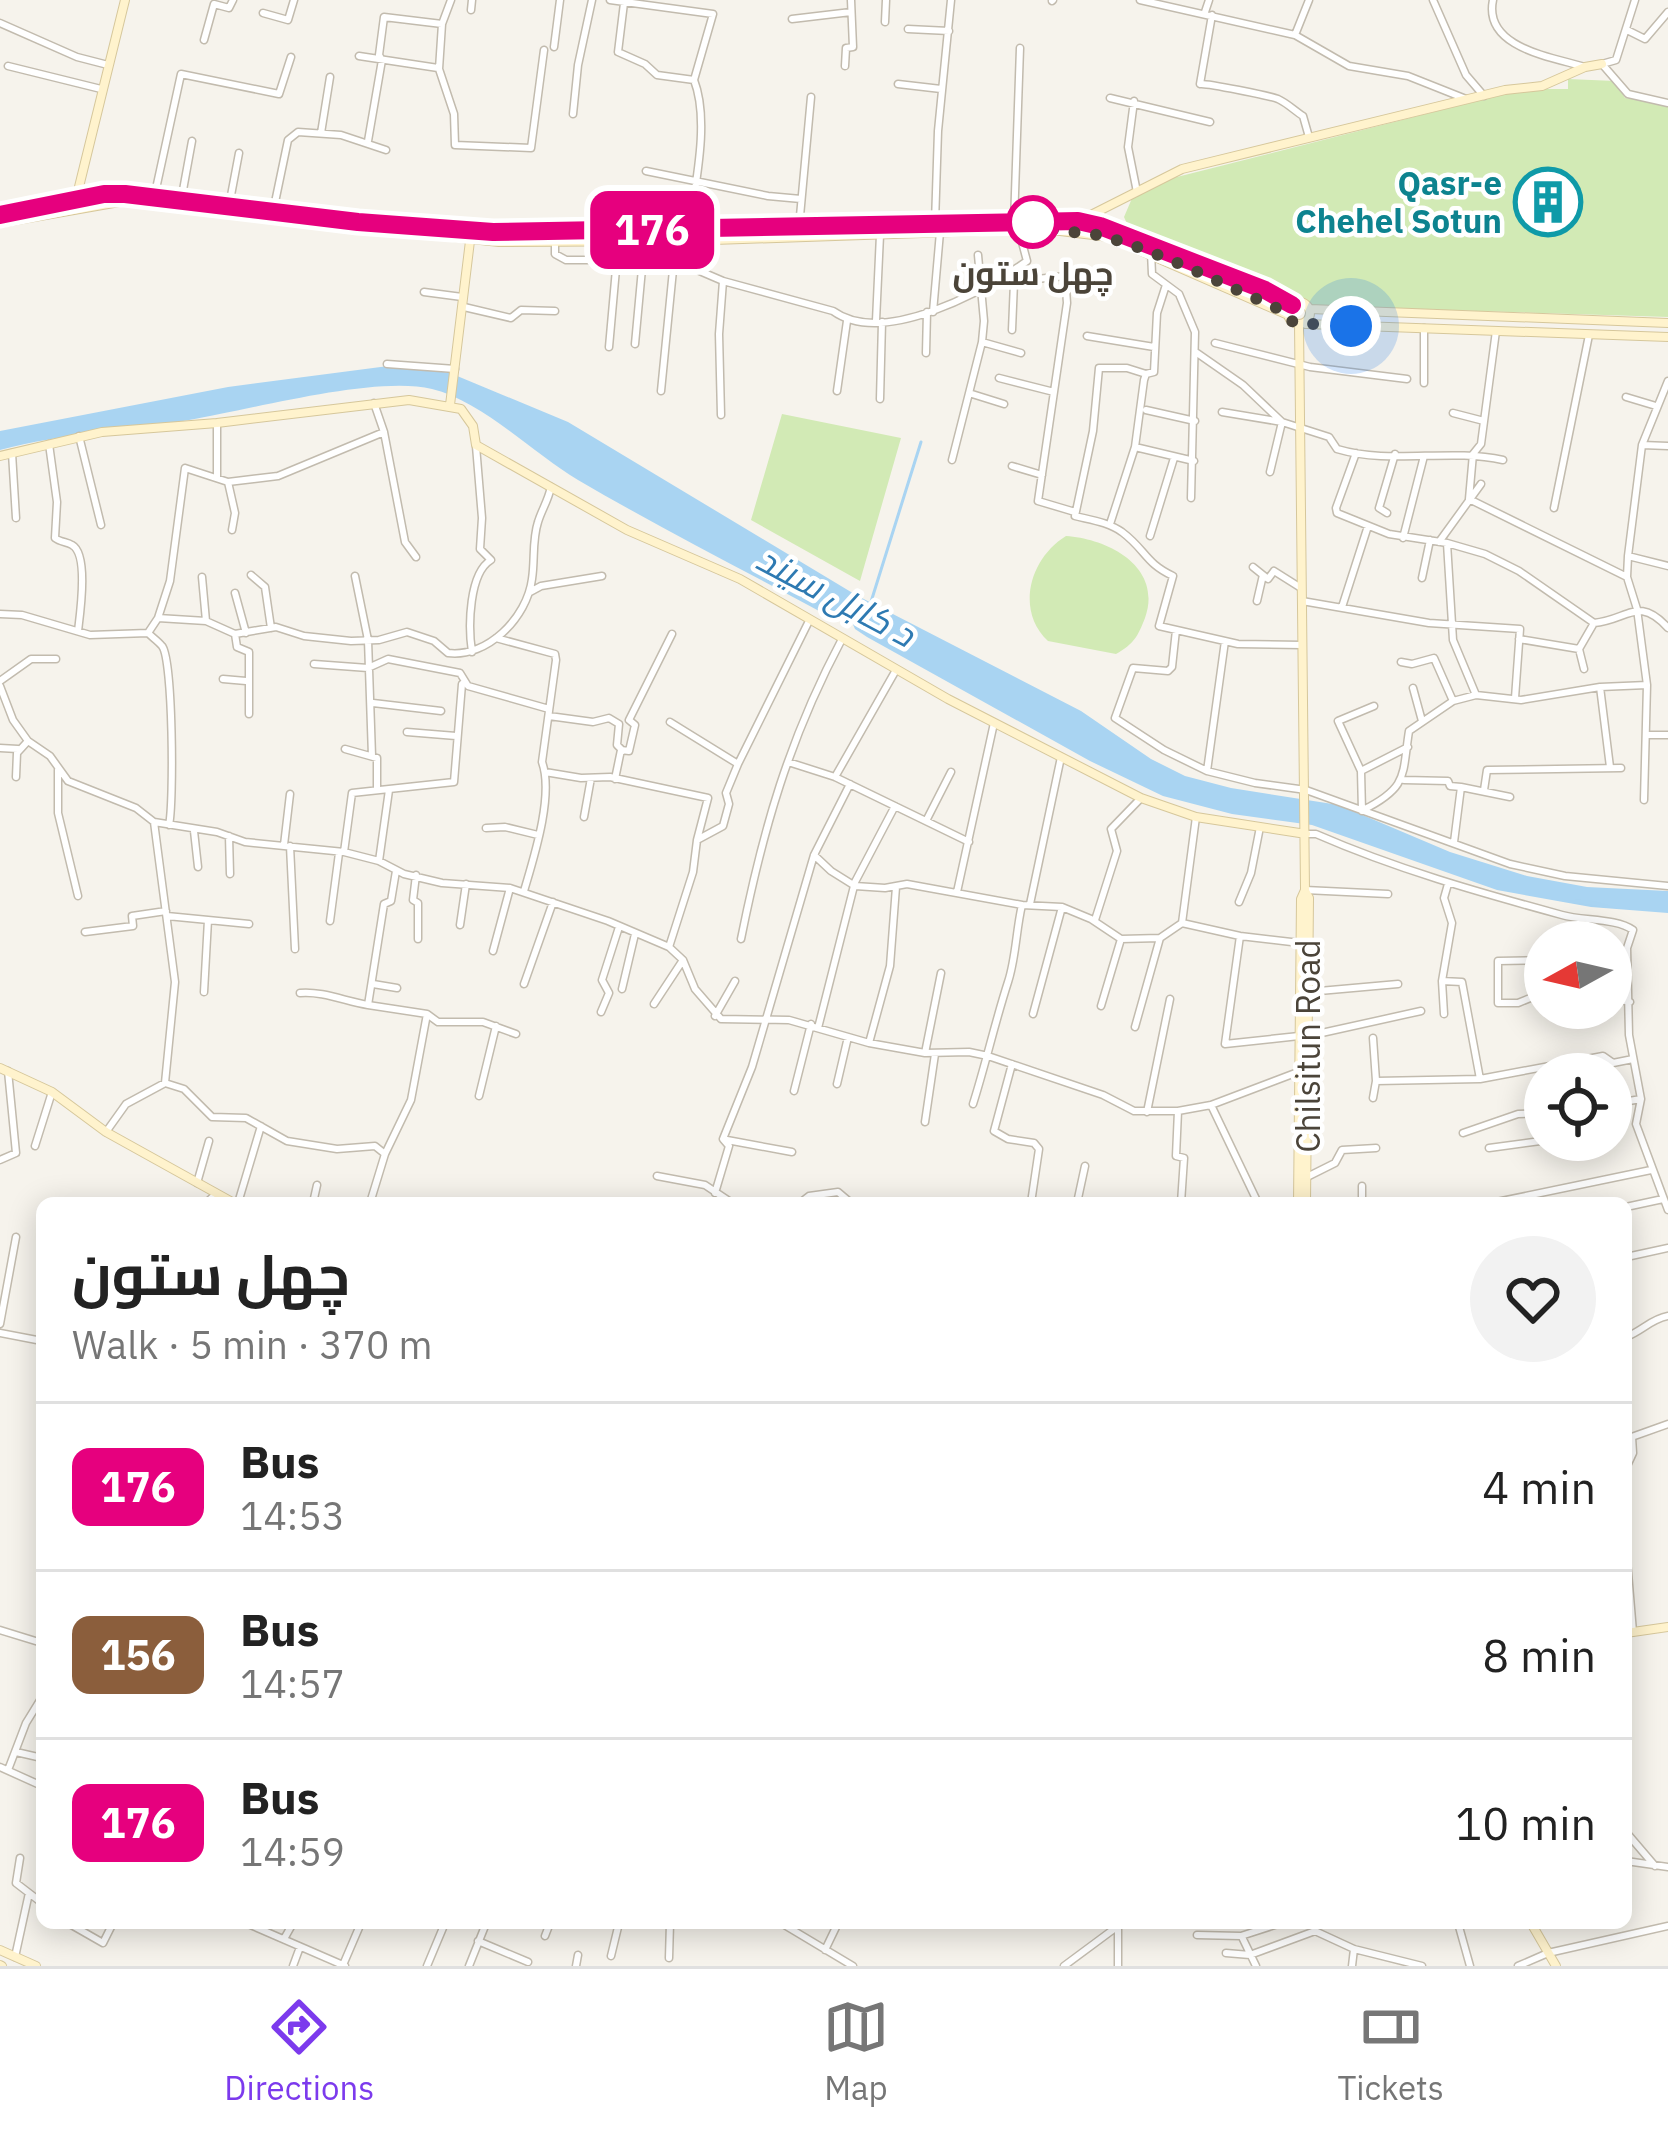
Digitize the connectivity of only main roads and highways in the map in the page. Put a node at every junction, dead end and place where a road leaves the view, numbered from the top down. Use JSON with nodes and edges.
{"nodes":[{"id":1,"x":125,"y":0,"type":"edge"},
{"id":2,"x":1602,"y":64,"type":"road end"},
{"id":3,"x":76,"y":203,"type":"junction"},
{"id":4,"x":1104,"y":211,"type":"junction"},
{"id":5,"x":0,"y":219,"type":"edge"},
{"id":6,"x":1078,"y":221,"type":"junction"},
{"id":7,"x":1017,"y":226,"type":"junction"},
{"id":8,"x":1100,"y":226,"type":"junction"},
{"id":9,"x":937,"y":228,"type":"junction"},
{"id":10,"x":407,"y":230,"type":"junction"},
{"id":11,"x":470,"y":241,"type":"junction"},
{"id":12,"x":1151,"y":251,"type":"junction"},
{"id":13,"x":1310,"y":309,"type":"junction"},
{"id":14,"x":1290,"y":310,"type":"junction"},
{"id":15,"x":1668,"y":322,"type":"edge"},
{"id":16,"x":1302,"y":324,"type":"junction"},
{"id":17,"x":1668,"y":338,"type":"edge"},
{"id":18,"x":451,"y":401,"type":"junction"},
{"id":19,"x":0,"y":456,"type":"edge"},
{"id":20,"x":1306,"y":830,"type":"junction"},
{"id":21,"x":1305,"y":890,"type":"junction"},
{"id":22,"x":1304,"y":1036,"type":"junction"},
{"id":23,"x":4,"y":1070,"type":"edge"},
{"id":24,"x":223,"y":1197,"type":"edge"},
{"id":25,"x":1302,"y":1197,"type":"edge"},
{"id":26,"x":1303,"y":1197,"type":"edge"},
{"id":27,"x":1668,"y":1627,"type":"edge"},
{"id":28,"x":1632,"y":1632,"type":"edge"},
{"id":29,"x":1534,"y":1929,"type":"edge"},
{"id":30,"x":0,"y":1950,"type":"edge"},
{"id":31,"x":36,"y":1966,"type":"edge"},
{"id":32,"x":1556,"y":1966,"type":"edge"}],
"edges":[{"from":1,"to":3,"type":"main road"},
{"from":2,"to":4,"type":"main road"},
{"from":3,"to":5,"type":"main road"},
{"from":3,"to":10,"type":"main road"},
{"from":3,"to":10,"type":"main road"},
{"from":4,"to":6,"type":"main road"},
{"from":4,"to":8,"type":"main road"},
{"from":6,"to":7,"type":"main road"},
{"from":6,"to":8,"type":"main road"},
{"from":7,"to":9,"type":"main road"},
{"from":7,"to":12,"type":"main road"},
{"from":8,"to":12,"type":"main road"},
{"from":9,"to":10,"type":"main road"},
{"from":9,"to":11,"type":"main road"},
{"from":10,"to":11,"type":"main road"},
{"from":11,"to":18,"type":"main road"},
{"from":12,"to":14,"type":"main road"},
{"from":13,"to":14,"type":"main road"},
{"from":13,"to":15,"type":"main road"},
{"from":13,"to":16,"type":"main road","name":"Chilsitun Road"},
{"from":14,"to":16,"type":"main road"},
{"from":16,"to":17,"type":"main road"},
{"from":16,"to":20,"type":"main road","name":"Chilsitun Road"},
{"from":18,"to":19,"type":"main road"},
{"from":18,"to":20,"type":"main road"},
{"from":20,"to":21,"type":"main road","name":"Chilsitun Road"},
{"from":21,"to":22,"type":"main road","name":"Chilsitun Road"},
{"from":21,"to":22,"type":"main road","name":"Chilsitun Road"},
{"from":22,"to":25,"type":"main road","name":"Chilsitun Road"},
{"from":22,"to":26,"type":"main road","name":"Chilsitun Road"},
{"from":23,"to":24,"type":"main road"},
{"from":27,"to":28,"type":"main road"},
{"from":29,"to":32,"type":"main road"},
{"from":30,"to":31,"type":"main road"}]}
